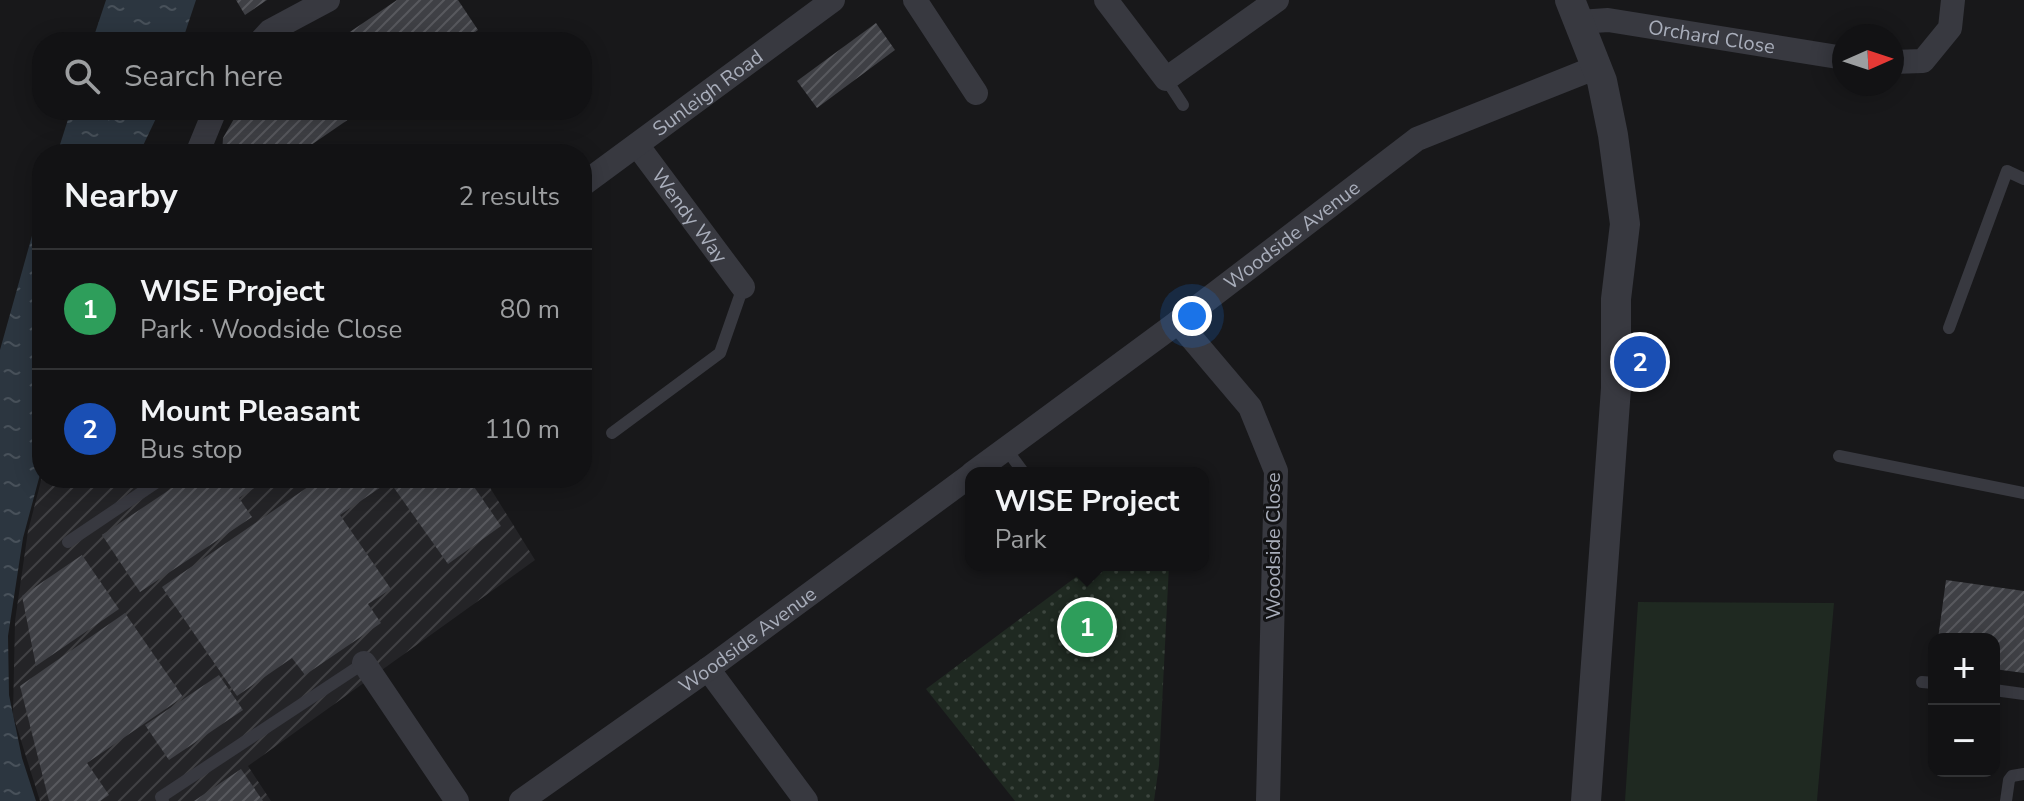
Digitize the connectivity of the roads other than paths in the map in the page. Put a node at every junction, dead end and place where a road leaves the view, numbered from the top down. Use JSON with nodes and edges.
{"nodes":[{"id":1,"x":328,"y":0,"type":"edge"},
{"id":2,"x":833,"y":0,"type":"edge"},
{"id":3,"x":915,"y":0,"type":"edge"},
{"id":4,"x":1106,"y":0,"type":"edge"},
{"id":5,"x":1277,"y":0,"type":"edge"},
{"id":6,"x":1953,"y":0,"type":"edge"},
{"id":7,"x":1574,"y":11,"type":"edge"},
{"id":8,"x":269,"y":32,"type":"edge"},
{"id":9,"x":1832,"y":56,"type":"edge"},
{"id":10,"x":1904,"y":62,"type":"edge"},
{"id":11,"x":1597,"y":67,"type":"junction"},
{"id":12,"x":1166,"y":79,"type":"junction"},
{"id":13,"x":976,"y":93,"type":"dead end"},
{"id":14,"x":1183,"y":105,"type":"dead end"},
{"id":15,"x":211,"y":120,"type":"edge"},
{"id":16,"x":201,"y":144,"type":"edge"},
{"id":17,"x":637,"y":145,"type":"junction"},
{"id":18,"x":592,"y":178,"type":"edge"},
{"id":19,"x":2024,"y":179,"type":"edge"},
{"id":20,"x":743,"y":287,"type":"joint"},
{"id":21,"x":1178,"y":322,"type":"junction"},
{"id":22,"x":1949,"y":328,"type":"dead end"},
{"id":23,"x":612,"y":433,"type":"dead end"},
{"id":24,"x":1006,"y":449,"type":"junction"},
{"id":25,"x":1839,"y":456,"type":"dead end"},
{"id":26,"x":982,"y":467,"type":"edge"},
{"id":27,"x":1020,"y":467,"type":"edge"},
{"id":28,"x":965,"y":479,"type":"edge"},
{"id":29,"x":148,"y":488,"type":"edge"},
{"id":30,"x":2024,"y":493,"type":"edge"},
{"id":31,"x":68,"y":542,"type":"dead end"},
{"id":32,"x":364,"y":663,"type":"joint"},
{"id":33,"x":708,"y":669,"type":"junction"},
{"id":34,"x":2000,"y":691,"type":"edge"},
{"id":35,"x":2024,"y":694,"type":"edge"},
{"id":36,"x":2024,"y":774,"type":"edge"},
{"id":37,"x":163,"y":801,"type":"edge"},
{"id":38,"x":457,"y":801,"type":"edge"},
{"id":39,"x":521,"y":801,"type":"edge"},
{"id":40,"x":806,"y":801,"type":"edge"},
{"id":41,"x":1268,"y":801,"type":"edge"},
{"id":42,"x":1586,"y":801,"type":"edge"},
{"id":43,"x":2006,"y":801,"type":"edge"}],
"edges":[{"from":1,"to":8,"type":"street"},
{"from":2,"to":17,"type":"street","name":"Sunleigh Road"},
{"from":3,"to":13,"type":"street"},
{"from":4,"to":12,"type":"street"},
{"from":5,"to":12,"type":"street"},
{"from":6,"to":10,"type":"street"},
{"from":7,"to":9,"type":"street","name":"Orchard Close"},
{"from":7,"to":11,"type":"street"},
{"from":11,"to":21,"type":"street","name":"Woodside Avenue"},
{"from":11,"to":42,"type":"street"},
{"from":12,"to":14,"type":"lane"},
{"from":15,"to":16,"type":"street"},
{"from":17,"to":18,"type":"street","name":"Sunleigh Road"},
{"from":17,"to":20,"type":"street","name":"Wendy Way"},
{"from":19,"to":22,"type":"lane"},
{"from":20,"to":23,"type":"lane"},
{"from":21,"to":24,"type":"street","name":"Woodside Avenue"},
{"from":21,"to":41,"type":"street","name":"Woodside Close"},
{"from":24,"to":26,"type":"street","name":"Woodside Avenue"},
{"from":24,"to":27,"type":"lane"},
{"from":25,"to":30,"type":"lane"},
{"from":28,"to":33,"type":"street","name":"Woodside Avenue"},
{"from":29,"to":31,"type":"lane"},
{"from":32,"to":37,"type":"lane"},
{"from":32,"to":38,"type":"street"},
{"from":33,"to":39,"type":"street","name":"Woodside Avenue"},
{"from":33,"to":40,"type":"street"},
{"from":34,"to":35,"type":"lane"},
{"from":36,"to":43,"type":"lane"}]}
